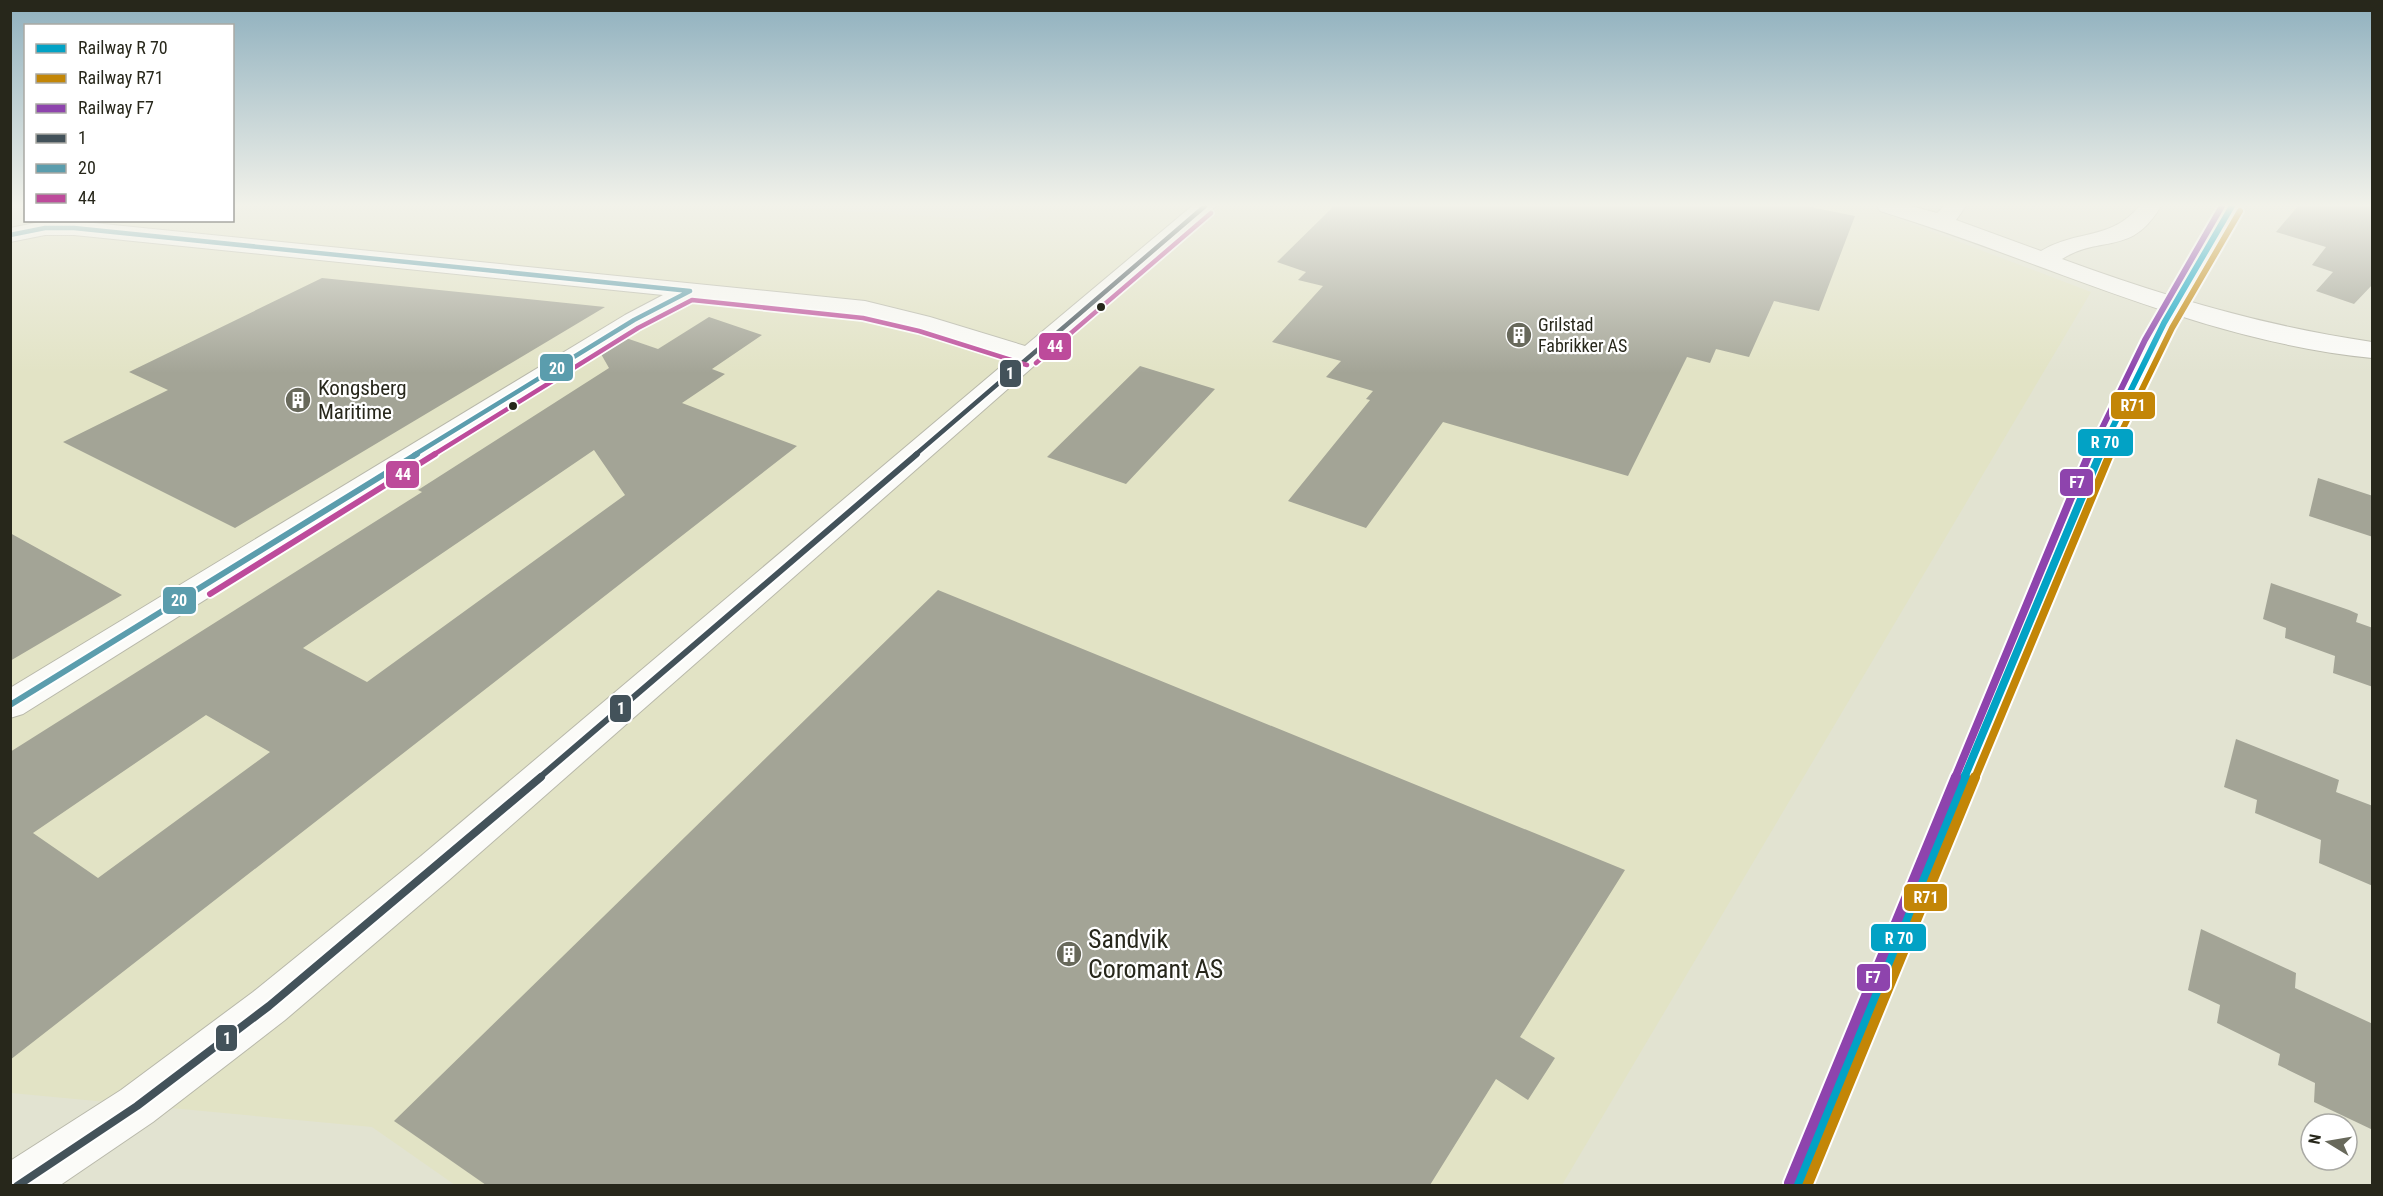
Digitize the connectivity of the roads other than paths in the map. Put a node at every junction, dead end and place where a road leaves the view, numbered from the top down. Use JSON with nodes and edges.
{"nodes":[{"id":1,"x":405,"y":262,"type":"edge"},
{"id":2,"x":1140,"y":262,"type":"edge"},
{"id":3,"x":2048,"y":262,"type":"edge"},
{"id":4,"x":690,"y":291,"type":"junction"},
{"id":5,"x":2373,"y":350,"type":"edge"},
{"id":6,"x":1030,"y":356,"type":"junction"},
{"id":7,"x":10,"y":705,"type":"edge"},
{"id":8,"x":16,"y":1185,"type":"edge"}],
"edges":[{"from":1,"to":4,"type":"street"},
{"from":2,"to":6,"type":"street"},
{"from":3,"to":5,"type":"street"},
{"from":4,"to":6,"type":"street"},
{"from":4,"to":7,"type":"street"},
{"from":6,"to":8,"type":"street"}]}
